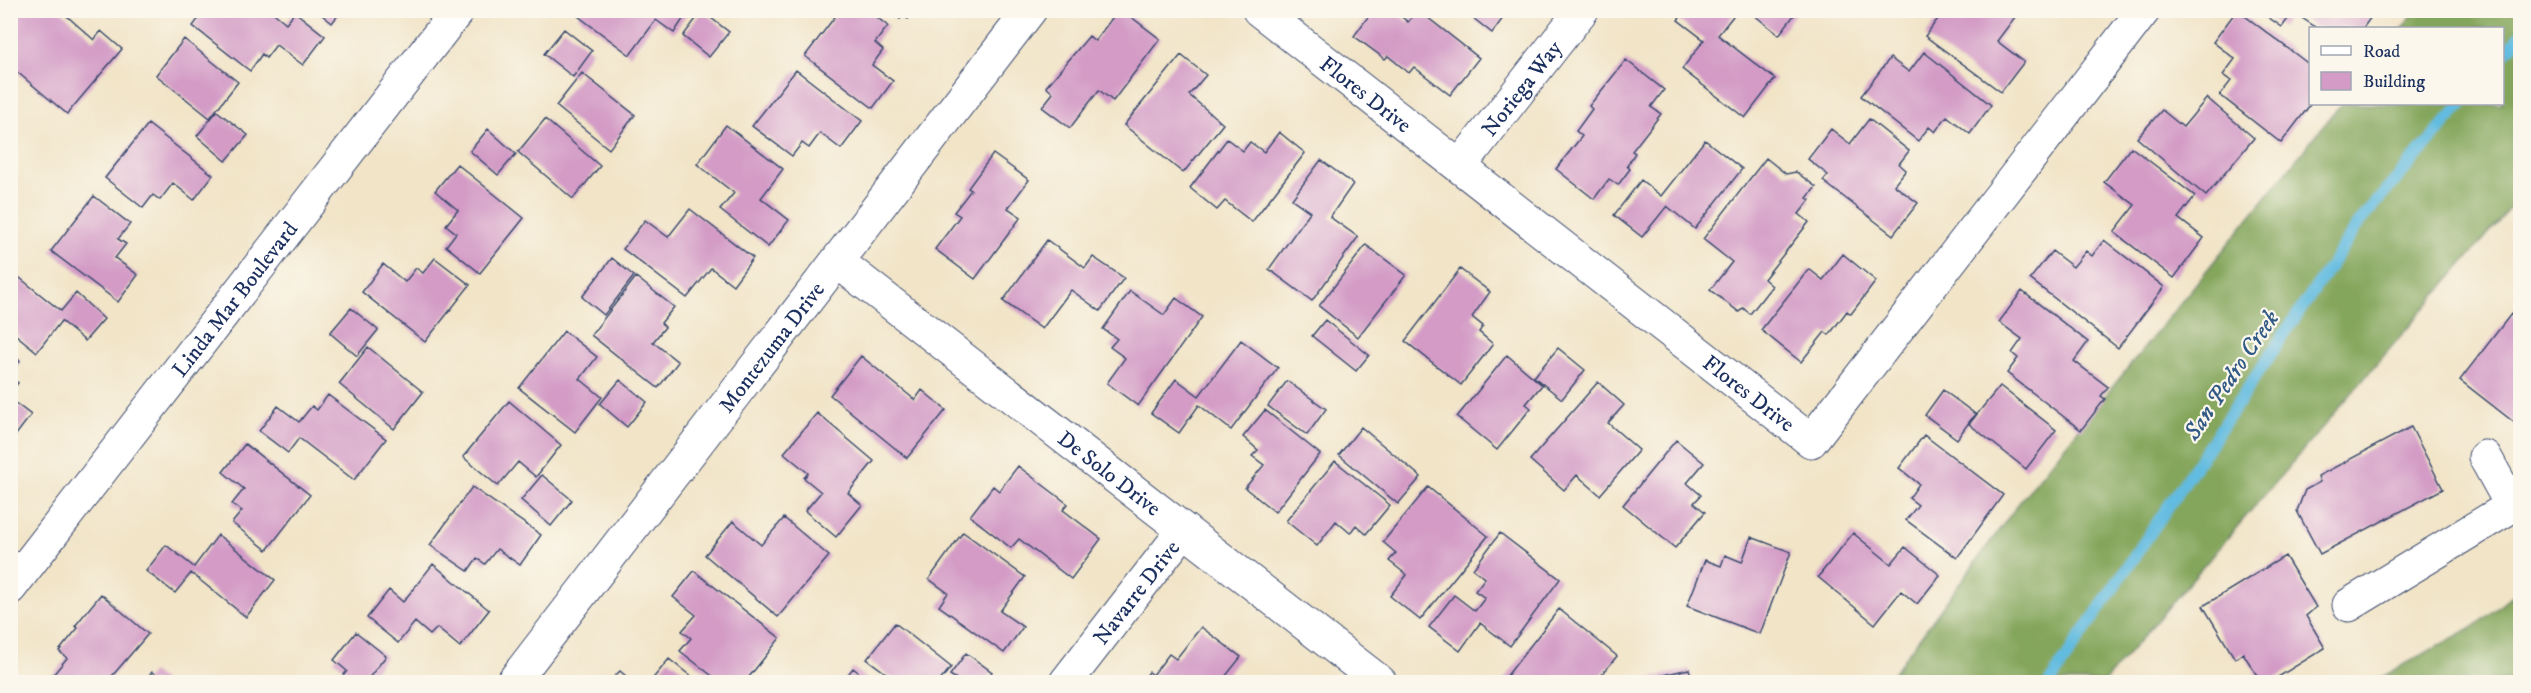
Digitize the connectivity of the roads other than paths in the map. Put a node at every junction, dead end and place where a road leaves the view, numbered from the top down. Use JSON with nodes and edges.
{"nodes":[{"id":1,"x":458,"y":10,"type":"edge"},
{"id":2,"x":1030,"y":10,"type":"edge"},
{"id":3,"x":1259,"y":10,"type":"edge"},
{"id":4,"x":1582,"y":10,"type":"edge"},
{"id":5,"x":2144,"y":10,"type":"edge"},
{"id":6,"x":1460,"y":166,"type":"junction"},
{"id":7,"x":838,"y":262,"type":"junction"},
{"id":8,"x":2485,"y":457,"type":"dead end"},
{"id":9,"x":2516,"y":504,"type":"edge"},
{"id":10,"x":1184,"y":530,"type":"junction"},
{"id":11,"x":10,"y":588,"type":"edge"},
{"id":12,"x":2349,"y":605,"type":"dead end"},
{"id":13,"x":513,"y":682,"type":"edge"},
{"id":14,"x":1066,"y":682,"type":"edge"},
{"id":15,"x":1380,"y":682,"type":"edge"}],
"edges":[{"from":1,"to":11,"type":"street","name":"Linda Mar Boulevard"},
{"from":2,"to":7,"type":"street","name":"Montezuma Drive"},
{"from":3,"to":6,"type":"street","name":"Flores Drive"},
{"from":4,"to":6,"type":"street","name":"Noriega Way"},
{"from":5,"to":6,"type":"street","name":"Flores Drive"},
{"from":7,"to":10,"type":"street","name":"De Solo Drive"},
{"from":7,"to":13,"type":"street","name":"Montezuma Drive"},
{"from":8,"to":9,"type":"street"},
{"from":9,"to":12,"type":"street"},
{"from":10,"to":14,"type":"street","name":"Navarre Drive"},
{"from":10,"to":15,"type":"street","name":"De Solo Drive"}]}
